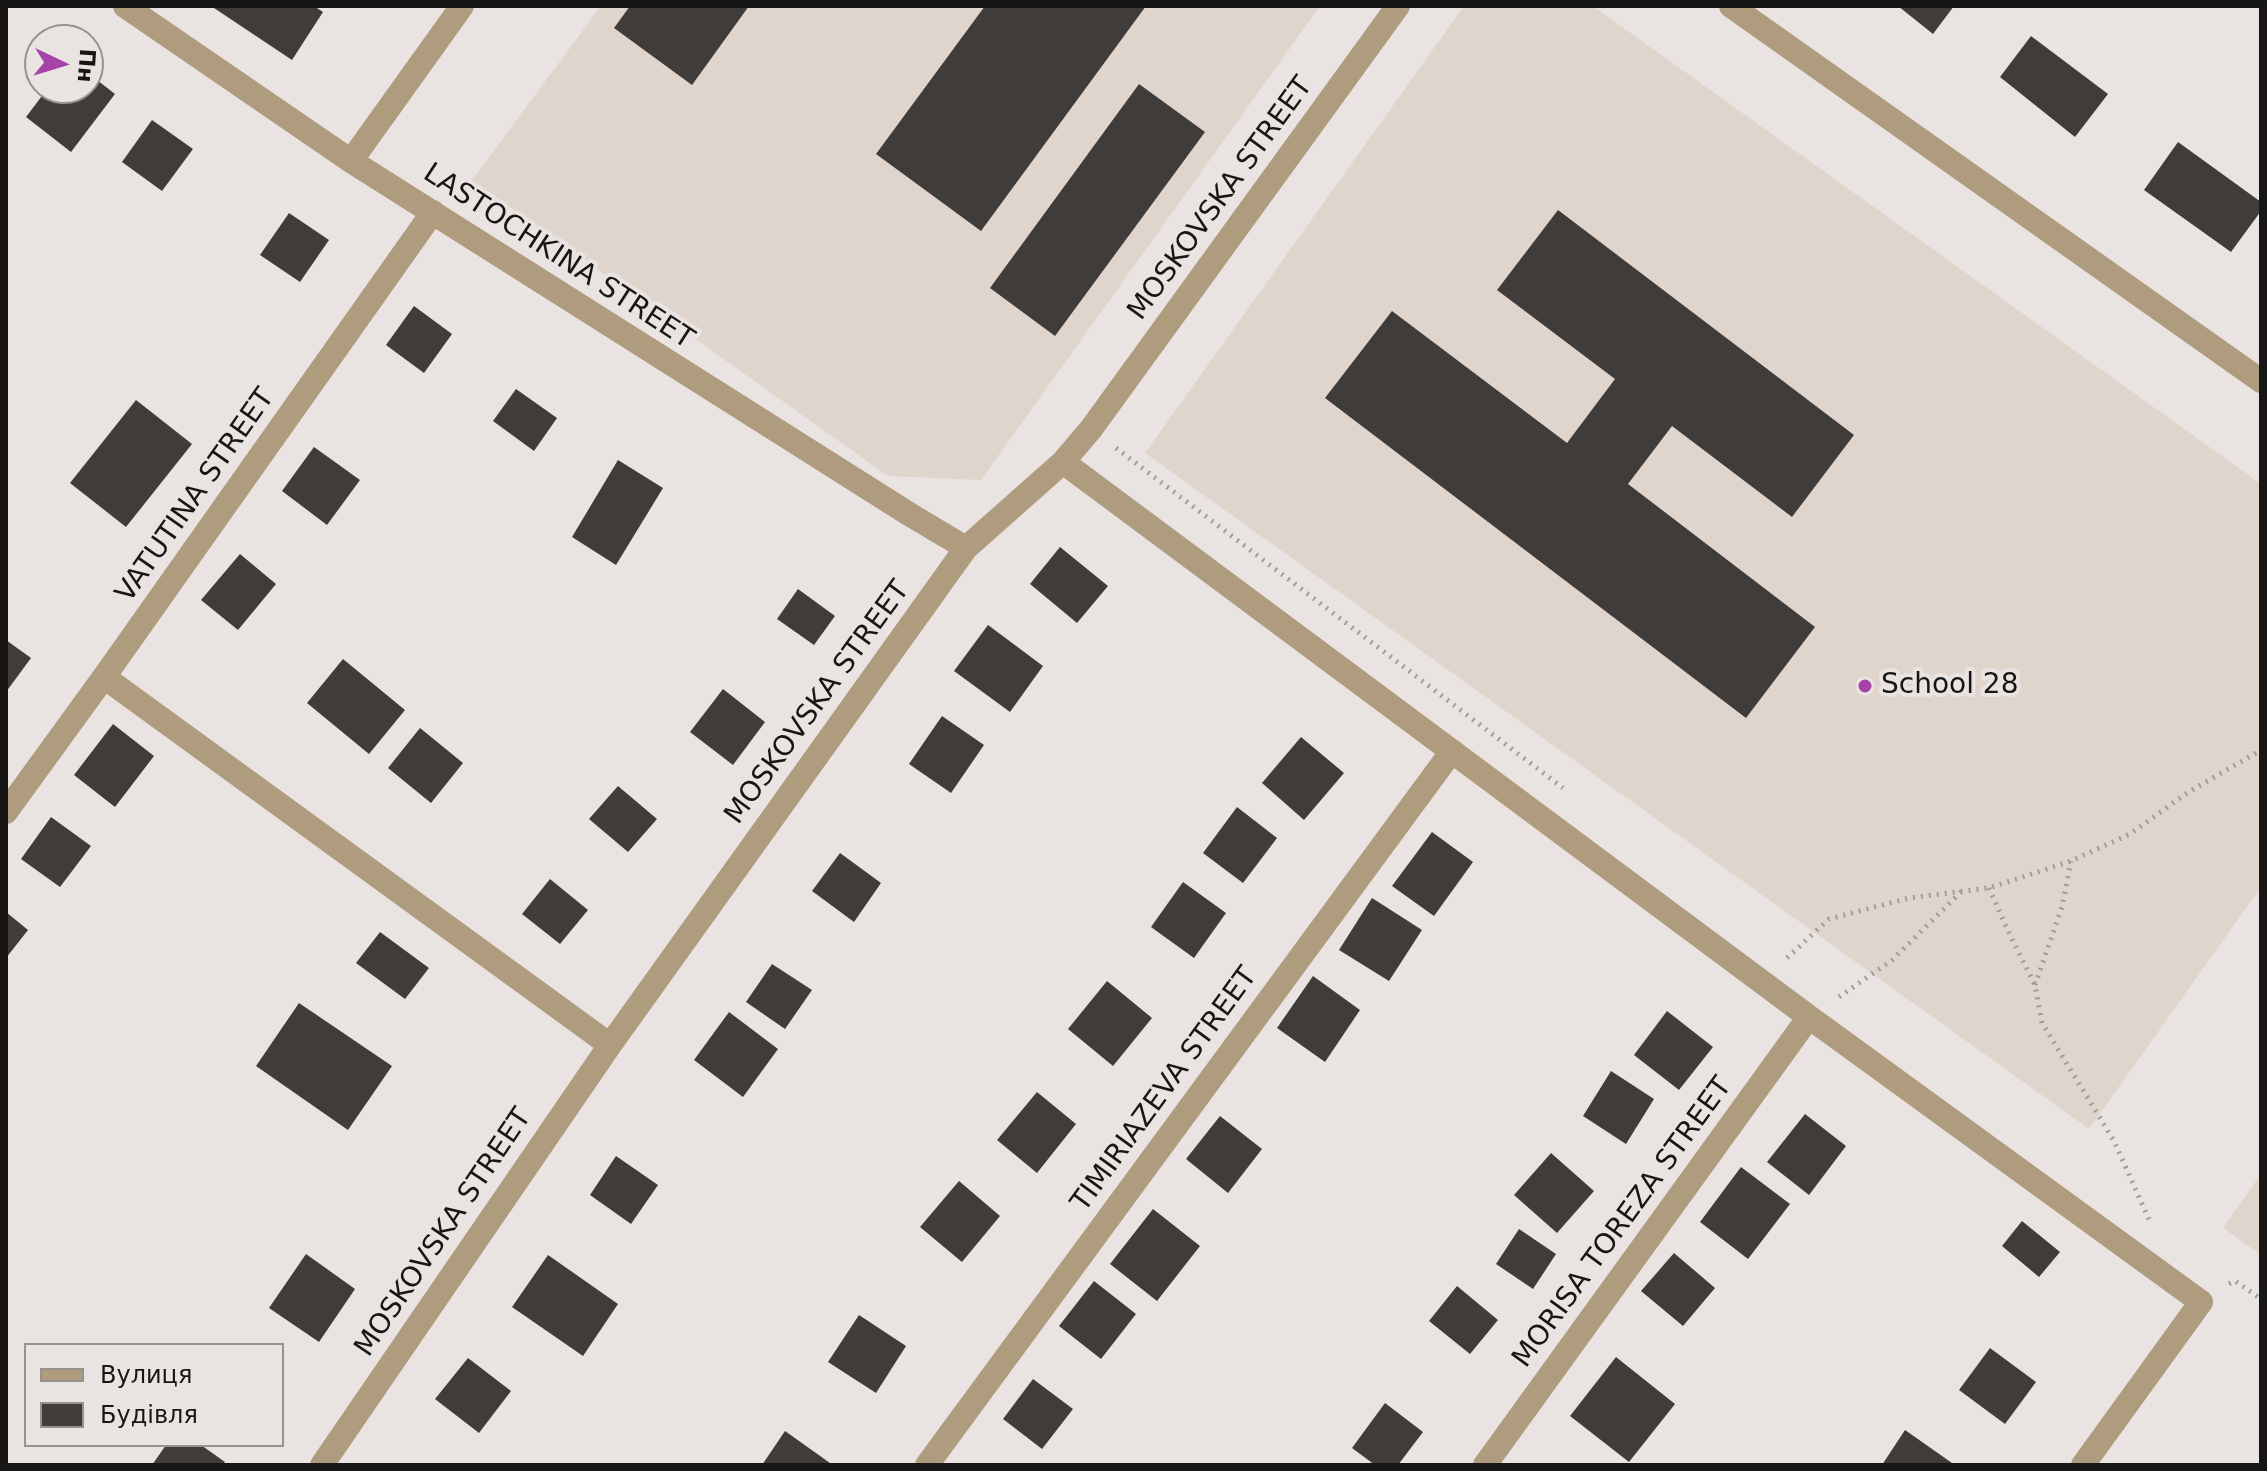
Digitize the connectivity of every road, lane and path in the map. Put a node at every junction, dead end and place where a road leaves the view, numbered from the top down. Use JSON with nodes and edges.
{"nodes":[{"id":1,"x":125,"y":6,"type":"edge"},
{"id":2,"x":462,"y":6,"type":"edge"},
{"id":3,"x":1398,"y":6,"type":"edge"},
{"id":4,"x":1731,"y":6,"type":"edge"},
{"id":5,"x":351,"y":161,"type":"junction"},
{"id":6,"x":433,"y":212,"type":"junction"},
{"id":7,"x":2261,"y":381,"type":"edge"},
{"id":8,"x":1063,"y":462,"type":"junction"},
{"id":9,"x":966,"y":548,"type":"junction"},
{"id":10,"x":104,"y":677,"type":"junction"},
{"id":11,"x":2261,"y":750,"type":"edge"},
{"id":12,"x":1452,"y":751,"type":"junction"},
{"id":13,"x":6,"y":812,"type":"edge"},
{"id":14,"x":2071,"y":861,"type":"junction"},
{"id":15,"x":1989,"y":888,"type":"junction"},
{"id":16,"x":1962,"y":891,"type":"junction"},
{"id":17,"x":1787,"y":958,"type":"dead end"},
{"id":18,"x":2035,"y":985,"type":"junction"},
{"id":19,"x":1839,"y":997,"type":"dead end"},
{"id":20,"x":1809,"y":1017,"type":"junction"},
{"id":21,"x":610,"y":1045,"type":"junction"},
{"id":22,"x":2151,"y":1224,"type":"dead end"},
{"id":23,"x":322,"y":1465,"type":"edge"},
{"id":24,"x":927,"y":1465,"type":"edge"},
{"id":25,"x":1485,"y":1465,"type":"edge"},
{"id":26,"x":2083,"y":1465,"type":"edge"}],
"edges":[{"from":1,"to":5,"type":"street","name":"LASTOCHKINA STREET"},
{"from":2,"to":5,"type":"street"},
{"from":3,"to":8,"type":"street","name":"MOSKOVSKA STREET"},
{"from":4,"to":7,"type":"street"},
{"from":5,"to":6,"type":"street","name":"LASTOCHKINA STREET"},
{"from":6,"to":9,"type":"street","name":"LASTOCHKINA STREET"},
{"from":6,"to":10,"type":"street","name":"VATUTINA STREET"},
{"from":8,"to":9,"type":"street","name":"MOSKOVSKA STREET"},
{"from":8,"to":12,"type":"street"},
{"from":9,"to":21,"type":"street","name":"MOSKOVSKA STREET"},
{"from":10,"to":13,"type":"street","name":"VATUTINA STREET"},
{"from":10,"to":21,"type":"street"},
{"from":11,"to":14,"type":"path"},
{"from":12,"to":20,"type":"street"},
{"from":12,"to":24,"type":"street","name":"TIMIRIAZEVA STREET"},
{"from":14,"to":15,"type":"path"},
{"from":14,"to":18,"type":"path"},
{"from":15,"to":16,"type":"path"},
{"from":15,"to":18,"type":"path"},
{"from":16,"to":17,"type":"path"},
{"from":16,"to":19,"type":"path"},
{"from":18,"to":22,"type":"path"},
{"from":20,"to":25,"type":"street","name":"MORISA TOREZA STREET"},
{"from":20,"to":26,"type":"street"},
{"from":21,"to":23,"type":"street","name":"MOSKOVSKA STREET"}]}
